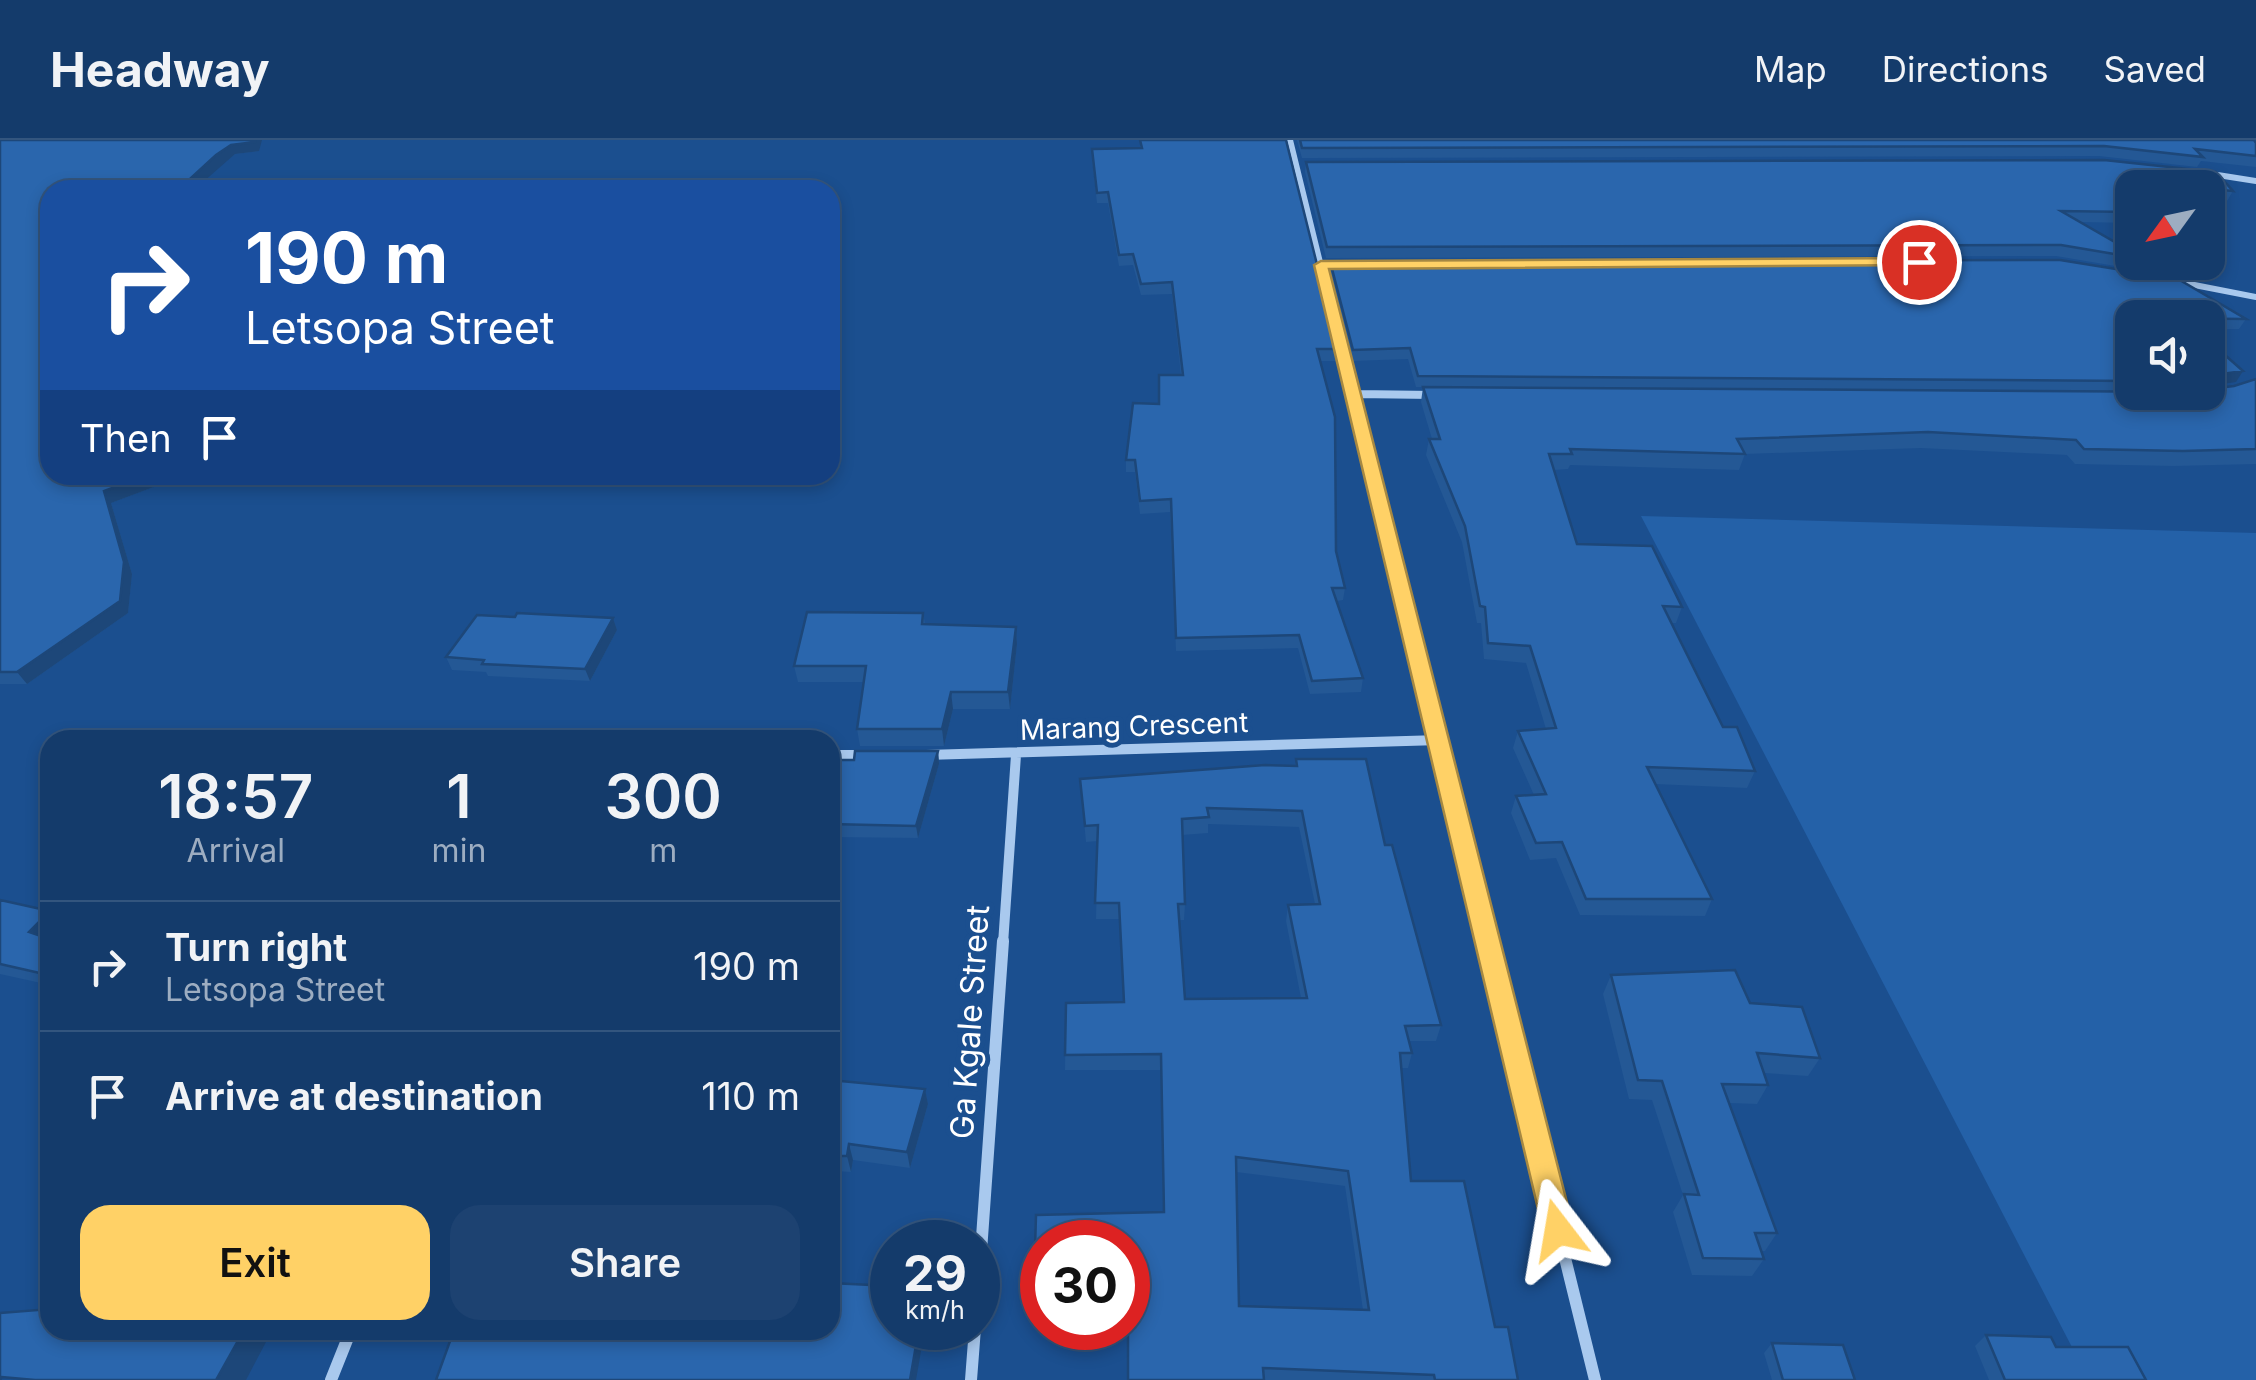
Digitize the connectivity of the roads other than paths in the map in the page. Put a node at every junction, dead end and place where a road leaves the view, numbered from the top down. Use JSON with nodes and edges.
{"nodes":[{"id":1,"x":1290,"y":140,"type":"edge"},
{"id":2,"x":1294,"y":165,"type":"junction"},
{"id":3,"x":1314,"y":165,"type":"edge"},
{"id":4,"x":2225,"y":176,"type":"edge"},
{"id":5,"x":2256,"y":181,"type":"edge"},
{"id":6,"x":1321,"y":265,"type":"junction"},
{"id":7,"x":1341,"y":265,"type":"edge"},
{"id":8,"x":2169,"y":280,"type":"edge"},
{"id":9,"x":2256,"y":297,"type":"edge"},
{"id":10,"x":1355,"y":394,"type":"junction"},
{"id":11,"x":1452,"y":395,"type":"edge"},
{"id":12,"x":1440,"y":740,"type":"junction"},
{"id":13,"x":840,"y":754,"type":"edge"},
{"id":14,"x":886,"y":755,"type":"edge"},
{"id":15,"x":904,"y":755,"type":"edge"},
{"id":16,"x":1016,"y":755,"type":"junction"},
{"id":17,"x":983,"y":1220,"type":"edge"},
{"id":18,"x":347,"y":1340,"type":"edge"},
{"id":19,"x":973,"y":1350,"type":"edge"},
{"id":20,"x":331,"y":1380,"type":"edge"},
{"id":21,"x":971,"y":1380,"type":"edge"},
{"id":22,"x":1595,"y":1380,"type":"edge"}],
"edges":[{"from":1,"to":2,"type":"street"},
{"from":2,"to":3,"type":"street"},
{"from":2,"to":6,"type":"street"},
{"from":4,"to":5,"type":"street"},
{"from":6,"to":7,"type":"street"},
{"from":6,"to":10,"type":"street"},
{"from":8,"to":9,"type":"street"},
{"from":10,"to":11,"type":"street"},
{"from":10,"to":12,"type":"street"},
{"from":12,"to":16,"type":"street","name":"Marang Crescent"},
{"from":12,"to":22,"type":"street"},
{"from":13,"to":14,"type":"street"},
{"from":15,"to":16,"type":"street","name":"Marang Crescent"},
{"from":16,"to":17,"type":"street","name":"Ga Kgale Street"},
{"from":18,"to":20,"type":"street"},
{"from":19,"to":21,"type":"street"}]}
